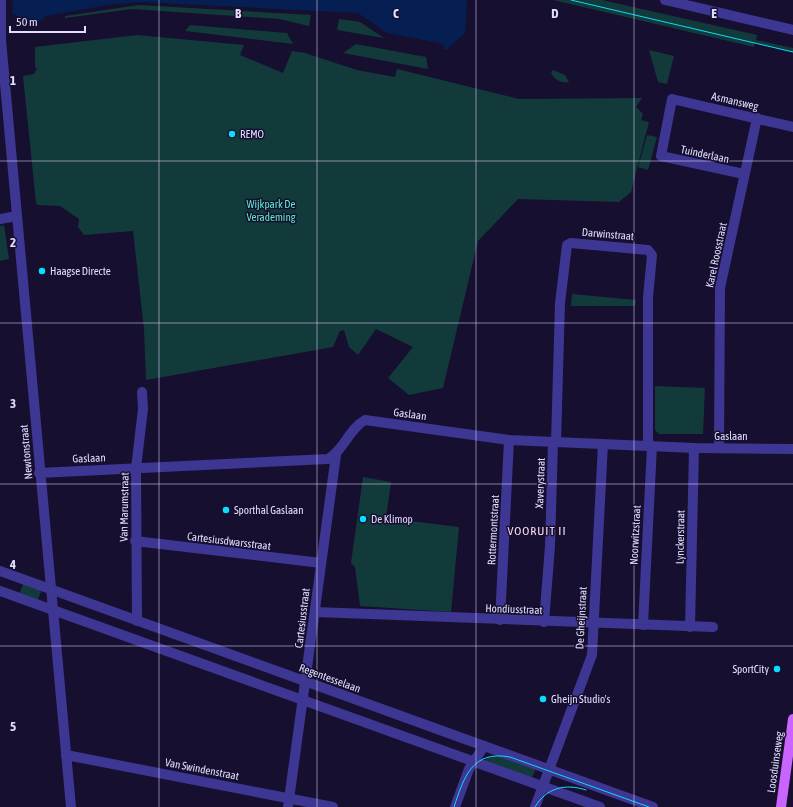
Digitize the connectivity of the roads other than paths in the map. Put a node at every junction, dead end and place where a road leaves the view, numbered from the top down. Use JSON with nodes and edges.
{"nodes":[{"id":1,"x":2,"y":0,"type":"edge"},
{"id":2,"x":665,"y":0,"type":"edge"},
{"id":3,"x":703,"y":4,"type":"edge"},
{"id":4,"x":1,"y":15,"type":"edge"},
{"id":5,"x":793,"y":30,"type":"edge"},
{"id":6,"x":0,"y":31,"type":"edge"},
{"id":7,"x":757,"y":118,"type":"junction"},
{"id":8,"x":4,"y":125,"type":"edge"},
{"id":9,"x":793,"y":127,"type":"edge"},
{"id":10,"x":661,"y":156,"type":"joint"},
{"id":11,"x":744,"y":174,"type":"junction"},
{"id":12,"x":17,"y":216,"type":"junction"},
{"id":13,"x":0,"y":219,"type":"edge"},
{"id":14,"x":142,"y":392,"type":"dead end"},
{"id":15,"x":509,"y":440,"type":"junction"},
{"id":16,"x":555,"y":442,"type":"junction"},
{"id":17,"x":603,"y":444,"type":"junction"},
{"id":18,"x":650,"y":446,"type":"junction"},
{"id":19,"x":694,"y":448,"type":"junction"},
{"id":20,"x":719,"y":448,"type":"junction"},
{"id":21,"x":793,"y":448,"type":"edge"},
{"id":22,"x":336,"y":455,"type":"junction"},
{"id":23,"x":136,"y":468,"type":"junction"},
{"id":24,"x":39,"y":472,"type":"junction"},
{"id":25,"x":135,"y":541,"type":"junction"},
{"id":26,"x":321,"y":563,"type":"junction"},
{"id":27,"x":0,"y":571,"type":"edge"},
{"id":28,"x":51,"y":589,"type":"junction"},
{"id":29,"x":0,"y":592,"type":"edge"},
{"id":30,"x":52,"y":610,"type":"junction"},
{"id":31,"x":315,"y":612,"type":"junction"},
{"id":32,"x":500,"y":620,"type":"junction"},
{"id":33,"x":136,"y":621,"type":"junction"},
{"id":34,"x":544,"y":622,"type":"junction"},
{"id":35,"x":593,"y":623,"type":"junction"},
{"id":36,"x":642,"y":626,"type":"junction"},
{"id":37,"x":690,"y":627,"type":"junction"},
{"id":38,"x":712,"y":628,"type":"dead end"},
{"id":39,"x":306,"y":682,"type":"junction"},
{"id":40,"x":303,"y":700,"type":"junction"},
{"id":41,"x":793,"y":719,"type":"edge"},
{"id":42,"x":484,"y":746,"type":"junction"},
{"id":43,"x":66,"y":755,"type":"junction"},
{"id":44,"x":474,"y":762,"type":"junction"},
{"id":45,"x":548,"y":769,"type":"junction"},
{"id":46,"x":542,"y":786,"type":"junction"},
{"id":47,"x":289,"y":803,"type":"edge"},
{"id":48,"x":71,"y":807,"type":"edge"},
{"id":49,"x":333,"y":807,"type":"edge"},
{"id":50,"x":455,"y":807,"type":"edge"},
{"id":51,"x":535,"y":807,"type":"edge"},
{"id":52,"x":600,"y":807,"type":"edge"},
{"id":53,"x":652,"y":807,"type":"edge"},
{"id":54,"x":781,"y":807,"type":"edge"}],
"edges":[{"from":1,"to":4,"type":"street","name":"Newtonstraat"},
{"from":2,"to":3,"type":"street"},
{"from":3,"to":5,"type":"street"},
{"from":4,"to":6,"type":"street","name":"Newtonstraat"},
{"from":6,"to":8,"type":"street","name":"Newtonstraat"},
{"from":7,"to":9,"type":"street","name":"Asmansweg"},
{"from":7,"to":10,"type":"street","name":"Asmansweg"},
{"from":7,"to":11,"type":"street","name":"Karel Roosstraat"},
{"from":8,"to":12,"type":"street","name":"Newtonstraat"},
{"from":10,"to":11,"type":"street","name":"Tuinderlaan"},
{"from":11,"to":20,"type":"street","name":"Karel Roosstraat"},
{"from":12,"to":13,"type":"street"},
{"from":12,"to":24,"type":"street","name":"Newtonstraat"},
{"from":14,"to":23,"type":"street","name":"Van Marumstraat"},
{"from":15,"to":16,"type":"street","name":"Gaslaan"},
{"from":15,"to":22,"type":"street","name":"Gaslaan"},
{"from":15,"to":32,"type":"street","name":"Rottermontstraat"},
{"from":16,"to":17,"type":"street","name":"Gaslaan"},
{"from":16,"to":18,"type":"street","name":"Darwinstraat"},
{"from":16,"to":34,"type":"street","name":"Xaverystraat"},
{"from":17,"to":18,"type":"street","name":"Gaslaan"},
{"from":17,"to":35,"type":"street","name":"De Gheijnstraat"},
{"from":18,"to":19,"type":"street","name":"Gaslaan"},
{"from":18,"to":36,"type":"street","name":"Noorwitzstraat"},
{"from":19,"to":20,"type":"street","name":"Gaslaan"},
{"from":19,"to":37,"type":"street","name":"Lynckerstraat"},
{"from":20,"to":21,"type":"street","name":"Gaslaan"},
{"from":22,"to":23,"type":"street","name":"Gaslaan"},
{"from":22,"to":26,"type":"street","name":"Cartesiusstraat"},
{"from":23,"to":24,"type":"street","name":"Gaslaan"},
{"from":23,"to":25,"type":"street","name":"Van Marumstraat"},
{"from":24,"to":28,"type":"street","name":"Newtonstraat"},
{"from":25,"to":26,"type":"street","name":"Cartesiusdwarsstraat"},
{"from":25,"to":33,"type":"street","name":"Van Marumstraat"},
{"from":26,"to":31,"type":"street","name":"Cartesiusstraat"},
{"from":27,"to":28,"type":"street","name":"Regentesselaan"},
{"from":28,"to":30,"type":"street","name":"Newtonstraat"},
{"from":28,"to":33,"type":"street","name":"Regentesselaan"},
{"from":29,"to":30,"type":"street"},
{"from":30,"to":40,"type":"street"},
{"from":30,"to":43,"type":"street","name":"Newtonstraat"},
{"from":31,"to":32,"type":"street","name":"Hondiusstraat"},
{"from":31,"to":39,"type":"street","name":"Cartesiusstraat"},
{"from":32,"to":34,"type":"street","name":"Hondiusstraat"},
{"from":33,"to":39,"type":"street","name":"Regentesselaan"},
{"from":34,"to":35,"type":"street","name":"Hondiusstraat"},
{"from":35,"to":36,"type":"street","name":"Hondiusstraat"},
{"from":35,"to":45,"type":"street","name":"De Gheijnstraat"},
{"from":36,"to":37,"type":"street","name":"Hondiusstraat"},
{"from":37,"to":38,"type":"street","name":"Hondiusstraat"},
{"from":39,"to":40,"type":"street","name":"Cartesiusstraat"},
{"from":39,"to":42,"type":"street","name":"Regentesselaan"},
{"from":40,"to":44,"type":"street"},
{"from":40,"to":47,"type":"street","name":"Cartesiusstraat"},
{"from":41,"to":54,"type":"main road","name":"Loosduinseweg"},
{"from":42,"to":44,"type":"street"},
{"from":42,"to":45,"type":"street","name":"Regentesselaan"},
{"from":43,"to":47,"type":"street","name":"Van Swindenstraat"},
{"from":43,"to":48,"type":"street","name":"Newtonstraat"},
{"from":44,"to":46,"type":"street"},
{"from":44,"to":50,"type":"street"},
{"from":45,"to":46,"type":"street","name":"De Gheijnstraat"},
{"from":45,"to":53,"type":"street","name":"Regentesselaan"},
{"from":46,"to":51,"type":"street","name":"De Gheijnstraat"},
{"from":46,"to":52,"type":"street"},
{"from":47,"to":49,"type":"street","name":"Van Swindenstraat"}]}
